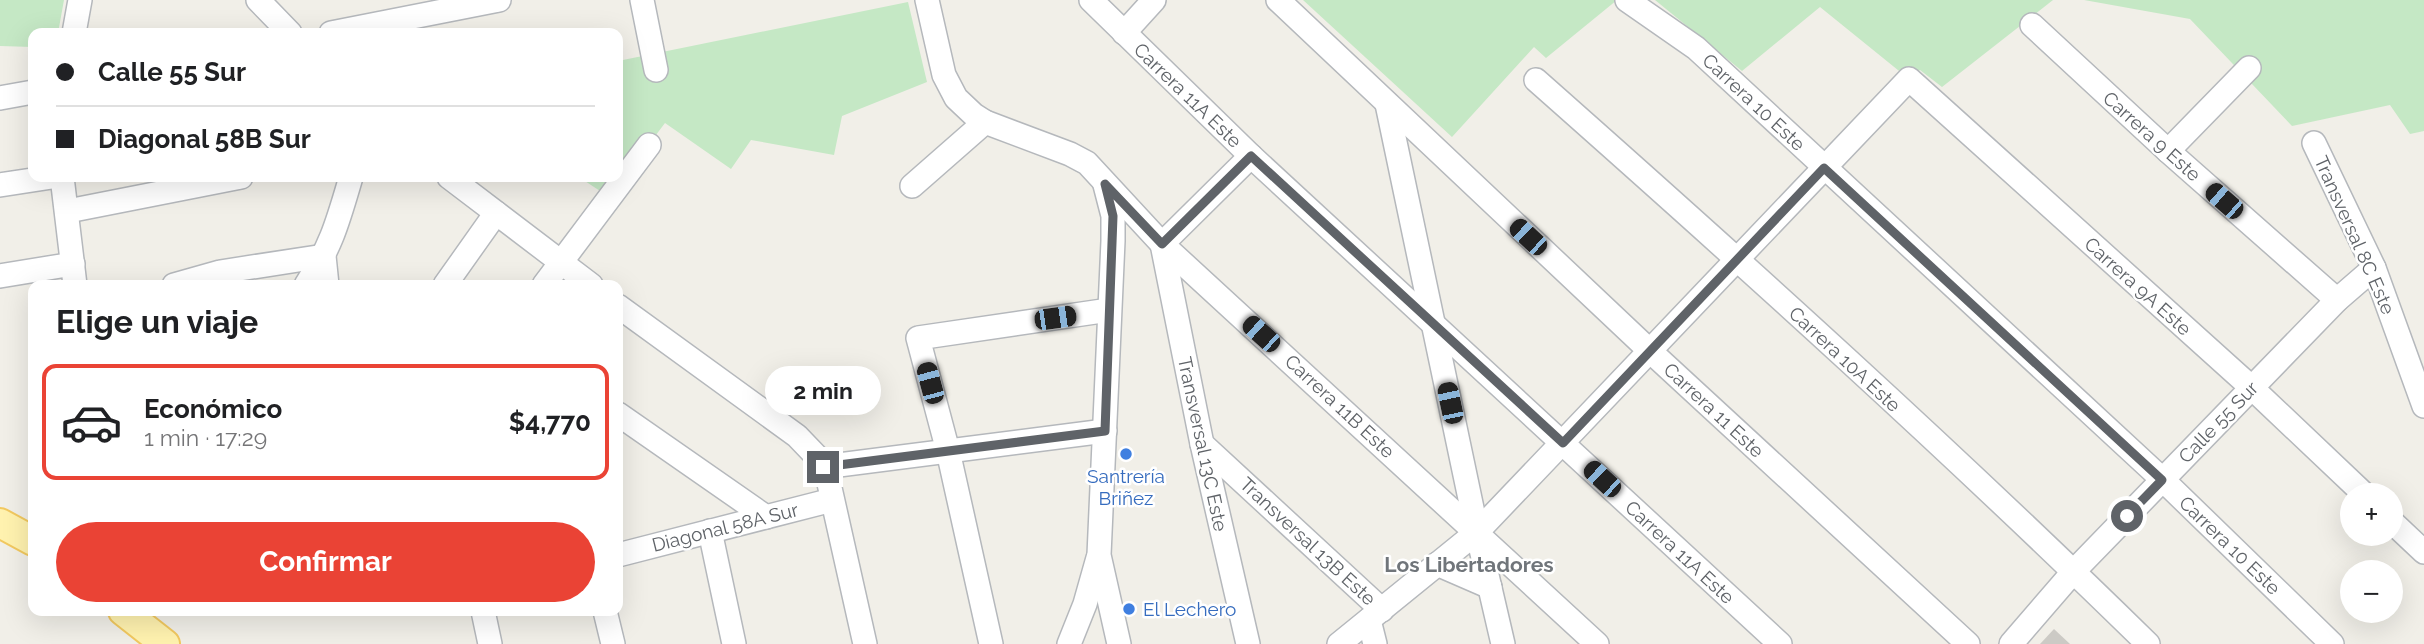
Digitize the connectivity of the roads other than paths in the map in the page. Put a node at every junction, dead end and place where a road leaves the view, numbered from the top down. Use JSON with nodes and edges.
{"nodes":[{"id":1,"x":80,"y":0,"type":"edge"},
{"id":2,"x":258,"y":0,"type":"edge"},
{"id":3,"x":499,"y":0,"type":"edge"},
{"id":4,"x":642,"y":0,"type":"edge"},
{"id":5,"x":927,"y":0,"type":"edge"},
{"id":6,"x":1091,"y":0,"type":"edge"},
{"id":7,"x":1154,"y":0,"type":"edge"},
{"id":8,"x":1278,"y":0,"type":"edge"},
{"id":9,"x":1627,"y":0,"type":"edge"},
{"id":10,"x":2032,"y":25,"type":"dead end"},
{"id":11,"x":75,"y":28,"type":"edge"},
{"id":12,"x":285,"y":28,"type":"edge"},
{"id":13,"x":356,"y":28,"type":"edge"},
{"id":14,"x":1124,"y":33,"type":"junction"},
{"id":15,"x":2249,"y":68,"type":"dead end"},
{"id":16,"x":656,"y":70,"type":"dead end"},
{"id":17,"x":1536,"y":80,"type":"dead end"},
{"id":18,"x":28,"y":93,"type":"edge"},
{"id":19,"x":0,"y":98,"type":"edge"},
{"id":20,"x":1387,"y":104,"type":"junction"},
{"id":21,"x":985,"y":122,"type":"junction"},
{"id":22,"x":2314,"y":143,"type":"dead end"},
{"id":23,"x":649,"y":145,"type":"dead end"},
{"id":24,"x":2168,"y":151,"type":"junction"},
{"id":25,"x":1251,"y":156,"type":"junction"},
{"id":26,"x":1824,"y":168,"type":"junction"},
{"id":27,"x":623,"y":180,"type":"edge"},
{"id":28,"x":28,"y":181,"type":"edge"},
{"id":29,"x":63,"y":182,"type":"edge"},
{"id":30,"x":216,"y":182,"type":"edge"},
{"id":31,"x":350,"y":182,"type":"edge"},
{"id":32,"x":456,"y":182,"type":"edge"},
{"id":33,"x":621,"y":182,"type":"edge"},
{"id":34,"x":1105,"y":184,"type":"junction"},
{"id":35,"x":0,"y":186,"type":"edge"},
{"id":36,"x":912,"y":186,"type":"dead end"},
{"id":37,"x":68,"y":211,"type":"junction"},
{"id":38,"x":496,"y":213,"type":"junction"},
{"id":39,"x":1162,"y":244,"type":"junction"},
{"id":40,"x":324,"y":257,"type":"junction"},
{"id":41,"x":1738,"y":259,"type":"junction"},
{"id":42,"x":561,"y":263,"type":"junction"},
{"id":43,"x":2374,"y":268,"type":"junction"},
{"id":44,"x":74,"y":274,"type":"edge"},
{"id":45,"x":0,"y":276,"type":"edge"},
{"id":46,"x":192,"y":280,"type":"edge"},
{"id":47,"x":309,"y":280,"type":"edge"},
{"id":48,"x":326,"y":280,"type":"edge"},
{"id":49,"x":449,"y":280,"type":"edge"},
{"id":50,"x":548,"y":280,"type":"edge"},
{"id":51,"x":584,"y":280,"type":"edge"},
{"id":52,"x":2337,"y":300,"type":"junction"},
{"id":53,"x":623,"y":310,"type":"edge"},
{"id":54,"x":1109,"y":310,"type":"junction"},
{"id":55,"x":1433,"y":325,"type":"junction"},
{"id":56,"x":1650,"y":351,"type":"junction"},
{"id":57,"x":2252,"y":388,"type":"junction"},
{"id":58,"x":2424,"y":406,"type":"edge"},
{"id":59,"x":623,"y":417,"type":"edge"},
{"id":60,"x":1105,"y":431,"type":"junction"},
{"id":61,"x":1563,"y":443,"type":"junction"},
{"id":62,"x":1202,"y":444,"type":"junction"},
{"id":63,"x":948,"y":451,"type":"junction"},
{"id":64,"x":822,"y":464,"type":"junction"},
{"id":65,"x":2162,"y":480,"type":"junction"},
{"id":66,"x":2352,"y":483,"type":"edge"},
{"id":67,"x":832,"y":500,"type":"junction"},
{"id":68,"x":766,"y":517,"type":"junction"},
{"id":69,"x":0,"y":523,"type":"edge"},
{"id":70,"x":709,"y":531,"type":"junction"},
{"id":71,"x":1477,"y":532,"type":"junction"},
{"id":72,"x":2403,"y":532,"type":"edge"},
{"id":73,"x":28,"y":538,"type":"edge"},
{"id":74,"x":2424,"y":552,"type":"edge"},
{"id":75,"x":623,"y":554,"type":"edge"},
{"id":76,"x":1099,"y":555,"type":"junction"},
{"id":77,"x":1437,"y":564,"type":"junction"},
{"id":78,"x":2074,"y":571,"type":"junction"},
{"id":79,"x":1490,"y":587,"type":"junction"},
{"id":80,"x":1376,"y":615,"type":"junction"},
{"id":81,"x":129,"y":616,"type":"edge"},
{"id":82,"x":484,"y":616,"type":"edge"},
{"id":83,"x":607,"y":616,"type":"edge"},
{"id":84,"x":165,"y":644,"type":"edge"},
{"id":85,"x":490,"y":644,"type":"edge"},
{"id":86,"x":613,"y":644,"type":"edge"},
{"id":87,"x":734,"y":644,"type":"edge"},
{"id":88,"x":865,"y":644,"type":"edge"},
{"id":89,"x":991,"y":644,"type":"edge"},
{"id":90,"x":1069,"y":644,"type":"edge"},
{"id":91,"x":1119,"y":644,"type":"edge"},
{"id":92,"x":1248,"y":644,"type":"edge"},
{"id":93,"x":1339,"y":644,"type":"edge"},
{"id":94,"x":1375,"y":644,"type":"edge"},
{"id":95,"x":1503,"y":644,"type":"edge"},
{"id":96,"x":1597,"y":644,"type":"edge"},
{"id":97,"x":1780,"y":644,"type":"edge"},
{"id":98,"x":1968,"y":644,"type":"edge"},
{"id":99,"x":2011,"y":644,"type":"edge"},
{"id":100,"x":2148,"y":644,"type":"edge"},
{"id":101,"x":2332,"y":644,"type":"edge"}],
"edges":[{"from":1,"to":11,"type":"street"},
{"from":2,"to":12,"type":"street"},
{"from":3,"to":13,"type":"street"},
{"from":4,"to":16,"type":"street"},
{"from":5,"to":21,"type":"street","name":"Carrera 11B Este"},
{"from":6,"to":14,"type":"street","name":"Carrera 11A Este"},
{"from":7,"to":14,"type":"street"},
{"from":8,"to":20,"type":"street","name":"Carrera 11 Este"},
{"from":9,"to":26,"type":"street","name":"Carrera 10 Este"},
{"from":10,"to":24,"type":"street","name":"Carrera 9 Este"},
{"from":14,"to":25,"type":"street","name":"Carrera 11A Este"},
{"from":15,"to":24,"type":"street"},
{"from":17,"to":41,"type":"street","name":"Carrera 10A Este"},
{"from":18,"to":19,"type":"street"},
{"from":20,"to":55,"type":"street"},
{"from":20,"to":56,"type":"street","name":"Carrera 11 Este"},
{"from":21,"to":34,"type":"street","name":"Carrera 11B Este"},
{"from":21,"to":36,"type":"street"},
{"from":22,"to":43,"type":"street","name":"Transversal 8C Este"},
{"from":23,"to":27,"type":"street"},
{"from":24,"to":52,"type":"street","name":"Carrera 9 Este"},
{"from":25,"to":39,"type":"street"},
{"from":25,"to":55,"type":"street","name":"Carrera 11A Este"},
{"from":26,"to":41,"type":"street"},
{"from":26,"to":57,"type":"street","name":"Carrera 9A Este"},
{"from":26,"to":65,"type":"street","name":"Carrera 10 Este"},
{"from":28,"to":35,"type":"street"},
{"from":29,"to":37,"type":"street"},
{"from":30,"to":37,"type":"street"},
{"from":31,"to":40,"type":"street"},
{"from":32,"to":38,"type":"street"},
{"from":33,"to":42,"type":"street"},
{"from":34,"to":39,"type":"street","name":"Carrera 11B Este"},
{"from":34,"to":54,"type":"street"},
{"from":37,"to":44,"type":"street"},
{"from":38,"to":42,"type":"street"},
{"from":38,"to":49,"type":"street"},
{"from":39,"to":62,"type":"street","name":"Transversal 13C Este"},
{"from":39,"to":71,"type":"street","name":"Carrera 11B Este"},
{"from":40,"to":46,"type":"street"},
{"from":40,"to":47,"type":"street"},
{"from":40,"to":48,"type":"street"},
{"from":41,"to":56,"type":"street"},
{"from":41,"to":78,"type":"street","name":"Carrera 10A Este"},
{"from":42,"to":50,"type":"street"},
{"from":42,"to":51,"type":"street"},
{"from":43,"to":52,"type":"street","name":"Calle 55 Sur"},
{"from":43,"to":58,"type":"street","name":"Transversal 8C Este"},
{"from":44,"to":45,"type":"street"},
{"from":52,"to":57,"type":"street","name":"Calle 55 Sur"},
{"from":53,"to":64,"type":"street"},
{"from":54,"to":60,"type":"street"},
{"from":54,"to":63,"type":"street"},
{"from":55,"to":61,"type":"street","name":"Carrera 11A Este"},
{"from":55,"to":71,"type":"street"},
{"from":56,"to":61,"type":"street"},
{"from":56,"to":98,"type":"street","name":"Carrera 11 Este"},
{"from":57,"to":65,"type":"street","name":"Calle 55 Sur"},
{"from":57,"to":66,"type":"street","name":"Carrera 9A Este"},
{"from":59,"to":68,"type":"street"},
{"from":60,"to":63,"type":"street"},
{"from":60,"to":76,"type":"street"},
{"from":61,"to":71,"type":"street"},
{"from":61,"to":97,"type":"street","name":"Carrera 11A Este"},
{"from":62,"to":80,"type":"street","name":"Transversal 13B Este"},
{"from":62,"to":92,"type":"street","name":"Transversal 13C Este"},
{"from":63,"to":64,"type":"street"},
{"from":63,"to":89,"type":"street"},
{"from":64,"to":67,"type":"street"},
{"from":65,"to":78,"type":"street","name":"Calle 55 Sur"},
{"from":65,"to":101,"type":"street","name":"Carrera 10 Este"},
{"from":67,"to":68,"type":"street","name":"Diagonal 58A Sur"},
{"from":67,"to":88,"type":"street"},
{"from":68,"to":70,"type":"street","name":"Diagonal 58A Sur"},
{"from":69,"to":73,"type":"main road"},
{"from":70,"to":75,"type":"street","name":"Diagonal 58A Sur"},
{"from":70,"to":87,"type":"street"},
{"from":71,"to":77,"type":"street"},
{"from":71,"to":79,"type":"street"},
{"from":71,"to":96,"type":"street","name":"Carrera 11B Este"},
{"from":72,"to":74,"type":"street"},
{"from":76,"to":90,"type":"street"},
{"from":76,"to":91,"type":"street"},
{"from":77,"to":79,"type":"street"},
{"from":77,"to":80,"type":"street"},
{"from":78,"to":99,"type":"street","name":"Calle 55 Sur"},
{"from":78,"to":100,"type":"street","name":"Carrera 10A Este"},
{"from":79,"to":95,"type":"street"},
{"from":80,"to":93,"type":"street"},
{"from":80,"to":94,"type":"street","name":"Transversal 13B Este"},
{"from":81,"to":84,"type":"main road"},
{"from":82,"to":85,"type":"street"},
{"from":83,"to":86,"type":"street"}]}
